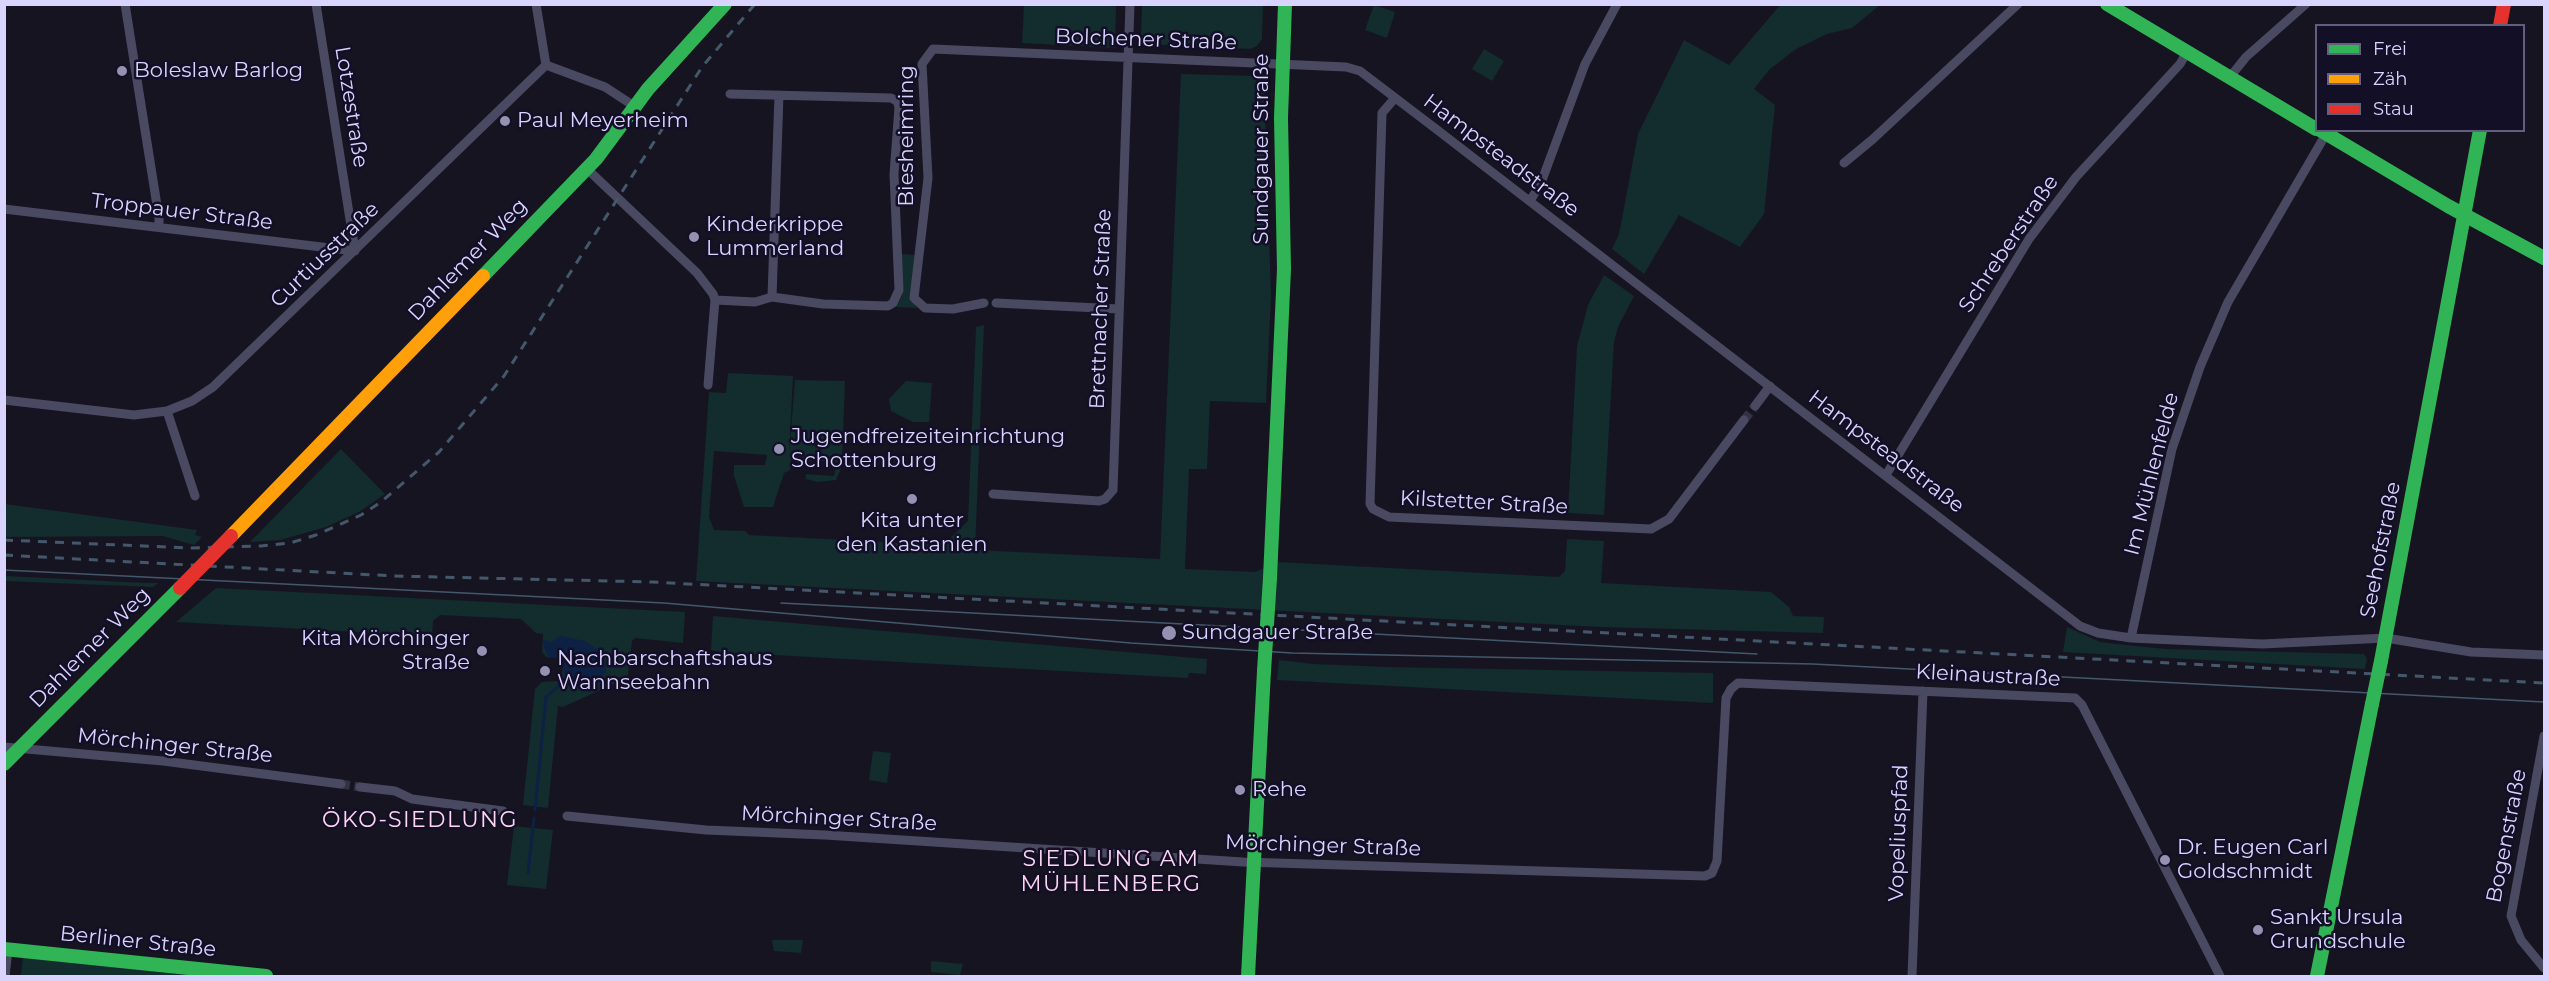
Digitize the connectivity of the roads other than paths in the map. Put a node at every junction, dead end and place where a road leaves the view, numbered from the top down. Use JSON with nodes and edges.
{"nodes":[{"id":1,"x":125,"y":4,"type":"edge"},
{"id":2,"x":316,"y":4,"type":"edge"},
{"id":3,"x":536,"y":4,"type":"edge"},
{"id":4,"x":725,"y":4,"type":"edge"},
{"id":5,"x":1130,"y":4,"type":"edge"},
{"id":6,"x":1285,"y":4,"type":"edge"},
{"id":7,"x":1617,"y":4,"type":"edge"},
{"id":8,"x":2018,"y":4,"type":"edge"},
{"id":9,"x":2107,"y":4,"type":"edge"},
{"id":10,"x":2306,"y":4,"type":"edge"},
{"id":11,"x":2504,"y":4,"type":"edge"},
{"id":12,"x":2500,"y":24,"type":"edge"},
{"id":13,"x":2187,"y":52,"type":"junction"},
{"id":14,"x":1008,"y":53,"type":"joint"},
{"id":15,"x":1128,"y":57,"type":"junction"},
{"id":16,"x":1282,"y":63,"type":"junction"},
{"id":17,"x":546,"y":65,"type":"junction"},
{"id":18,"x":2230,"y":77,"type":"junction"},
{"id":19,"x":730,"y":94,"type":"dead end"},
{"id":20,"x":779,"y":95,"type":"junction"},
{"id":21,"x":1395,"y":98,"type":"junction"},
{"id":22,"x":634,"y":106,"type":"junction"},
{"id":23,"x":2315,"y":127,"type":"edge"},
{"id":24,"x":2320,"y":132,"type":"edge"},
{"id":25,"x":2323,"y":132,"type":"edge"},
{"id":26,"x":2480,"y":132,"type":"edge"},
{"id":27,"x":1844,"y":163,"type":"dead end"},
{"id":28,"x":586,"y":168,"type":"junction"},
{"id":29,"x":1530,"y":201,"type":"junction"},
{"id":30,"x":4,"y":209,"type":"edge"},
{"id":31,"x":2465,"y":216,"type":"junction"},
{"id":32,"x":159,"y":227,"type":"junction"},
{"id":33,"x":355,"y":251,"type":"junction"},
{"id":34,"x":2544,"y":258,"type":"edge"},
{"id":35,"x":772,"y":297,"type":"junction"},
{"id":36,"x":715,"y":300,"type":"junction"},
{"id":37,"x":984,"y":303,"type":"dead end"},
{"id":38,"x":996,"y":303,"type":"dead end"},
{"id":39,"x":1119,"y":309,"type":"junction"},
{"id":40,"x":708,"y":384,"type":"dead end"},
{"id":41,"x":1770,"y":387,"type":"junction"},
{"id":42,"x":4,"y":400,"type":"edge"},
{"id":43,"x":1755,"y":406,"type":"tunnel mouth"},
{"id":44,"x":167,"y":411,"type":"junction"},
{"id":45,"x":1744,"y":420,"type":"tunnel mouth"},
{"id":46,"x":1886,"y":475,"type":"junction"},
{"id":47,"x":993,"y":494,"type":"dead end"},
{"id":48,"x":195,"y":496,"type":"dead end"},
{"id":49,"x":2131,"y":638,"type":"junction"},
{"id":50,"x":2386,"y":638,"type":"junction"},
{"id":51,"x":2544,"y":655,"type":"edge"},
{"id":52,"x":1731,"y":689,"type":"joint"},
{"id":53,"x":1923,"y":691,"type":"junction"},
{"id":54,"x":2544,"y":736,"type":"edge"},
{"id":55,"x":4,"y":747,"type":"edge"},
{"id":56,"x":20,"y":748,"type":"junction"},
{"id":57,"x":4,"y":764,"type":"edge"},
{"id":58,"x":341,"y":784,"type":"tunnel mouth"},
{"id":59,"x":360,"y":787,"type":"tunnel mouth"},
{"id":60,"x":503,"y":811,"type":"dead end"},
{"id":61,"x":567,"y":816,"type":"dead end"},
{"id":62,"x":1254,"y":863,"type":"junction"},
{"id":63,"x":6,"y":950,"type":"edge"},
{"id":64,"x":2544,"y":968,"type":"edge"},
{"id":65,"x":5,"y":976,"type":"edge"},
{"id":66,"x":266,"y":976,"type":"edge"},
{"id":67,"x":1248,"y":976,"type":"edge"},
{"id":68,"x":1912,"y":976,"type":"edge"},
{"id":69,"x":2220,"y":976,"type":"edge"},
{"id":70,"x":2317,"y":976,"type":"edge"}],
"edges":[{"from":1,"to":32,"type":"street"},
{"from":2,"to":33,"type":"street","name":"Lotzestraße"},
{"from":3,"to":17,"type":"street"},
{"from":4,"to":22,"type":"street","name":"Dahlemer Weg"},
{"from":5,"to":15,"type":"street","name":"Brettnacher Straße"},
{"from":6,"to":16,"type":"street","name":"Sundgauer Straße"},
{"from":7,"to":29,"type":"street"},
{"from":8,"to":27,"type":"street"},
{"from":9,"to":13,"type":"street"},
{"from":10,"to":18,"type":"street"},
{"from":11,"to":12,"type":"street"},
{"from":13,"to":18,"type":"street"},
{"from":13,"to":46,"type":"street","name":"Schreberstraße"},
{"from":14,"to":15,"type":"street","name":"Bolchener Straße"},
{"from":14,"to":37,"type":"street","name":"Biesheimring"},
{"from":15,"to":16,"type":"street","name":"Bolchener Straße"},
{"from":15,"to":39,"type":"street","name":"Brettnacher Straße"},
{"from":16,"to":21,"type":"street","name":"Hampsteadstraße"},
{"from":16,"to":62,"type":"street","name":"Sundgauer Straße","bridge":true},
{"from":17,"to":22,"type":"street"},
{"from":17,"to":33,"type":"street","name":"Curtiusstraße"},
{"from":18,"to":23,"type":"street"},
{"from":19,"to":20,"type":"street"},
{"from":20,"to":35,"type":"street"},
{"from":20,"to":35,"type":"street"},
{"from":21,"to":29,"type":"street","name":"Hampsteadstraße"},
{"from":21,"to":45,"type":"street","name":"Kilstetter Straße"},
{"from":22,"to":28,"type":"street","name":"Dahlemer Weg"},
{"from":24,"to":49,"type":"street","name":"Im Mühlenfelde"},
{"from":25,"to":31,"type":"street"},
{"from":26,"to":31,"type":"street","name":"Seehofstraße"},
{"from":28,"to":36,"type":"street"},
{"from":28,"to":56,"type":"street","name":"Dahlemer Weg","bridge":true},
{"from":29,"to":41,"type":"street","name":"Hampsteadstraße"},
{"from":30,"to":32,"type":"street","name":"Troppauer Straße"},
{"from":31,"to":34,"type":"street"},
{"from":31,"to":50,"type":"street","name":"Seehofstraße"},
{"from":32,"to":33,"type":"street","name":"Troppauer Straße"},
{"from":33,"to":44,"type":"street","name":"Curtiusstraße"},
{"from":35,"to":36,"type":"street"},
{"from":36,"to":40,"type":"street"},
{"from":38,"to":39,"type":"street"},
{"from":39,"to":47,"type":"street","name":"Brettnacher Straße"},
{"from":41,"to":43,"type":"street"},
{"from":41,"to":46,"type":"street","name":"Hampsteadstraße"},
{"from":42,"to":44,"type":"street","name":"Curtiusstraße"},
{"from":44,"to":48,"type":"street"},
{"from":46,"to":49,"type":"street","name":"Hampsteadstraße"},
{"from":49,"to":50,"type":"street","name":"Hampsteadstraße"},
{"from":50,"to":51,"type":"street","name":"Hampsteadstraße"},
{"from":50,"to":70,"type":"street","name":"Seehofstraße","bridge":true},
{"from":52,"to":53,"type":"street","name":"Kleinaustraße"},
{"from":52,"to":62,"type":"street","name":"Mörchinger Straße"},
{"from":53,"to":68,"type":"street","name":"Vopeliuspfad"},
{"from":53,"to":69,"type":"street","name":"Kleinaustraße"},
{"from":54,"to":64,"type":"street","name":"Bogenstraße"},
{"from":55,"to":56,"type":"street","name":"Mörchinger Straße"},
{"from":56,"to":57,"type":"street","name":"Dahlemer Weg"},
{"from":56,"to":58,"type":"street","name":"Mörchinger Straße"},
{"from":59,"to":60,"type":"street"},
{"from":61,"to":62,"type":"street","name":"Mörchinger Straße"},
{"from":62,"to":67,"type":"street","name":"Sundgauer Straße"},
{"from":63,"to":65,"type":"street"},
{"from":63,"to":66,"type":"street","name":"Berliner Straße"}]}
